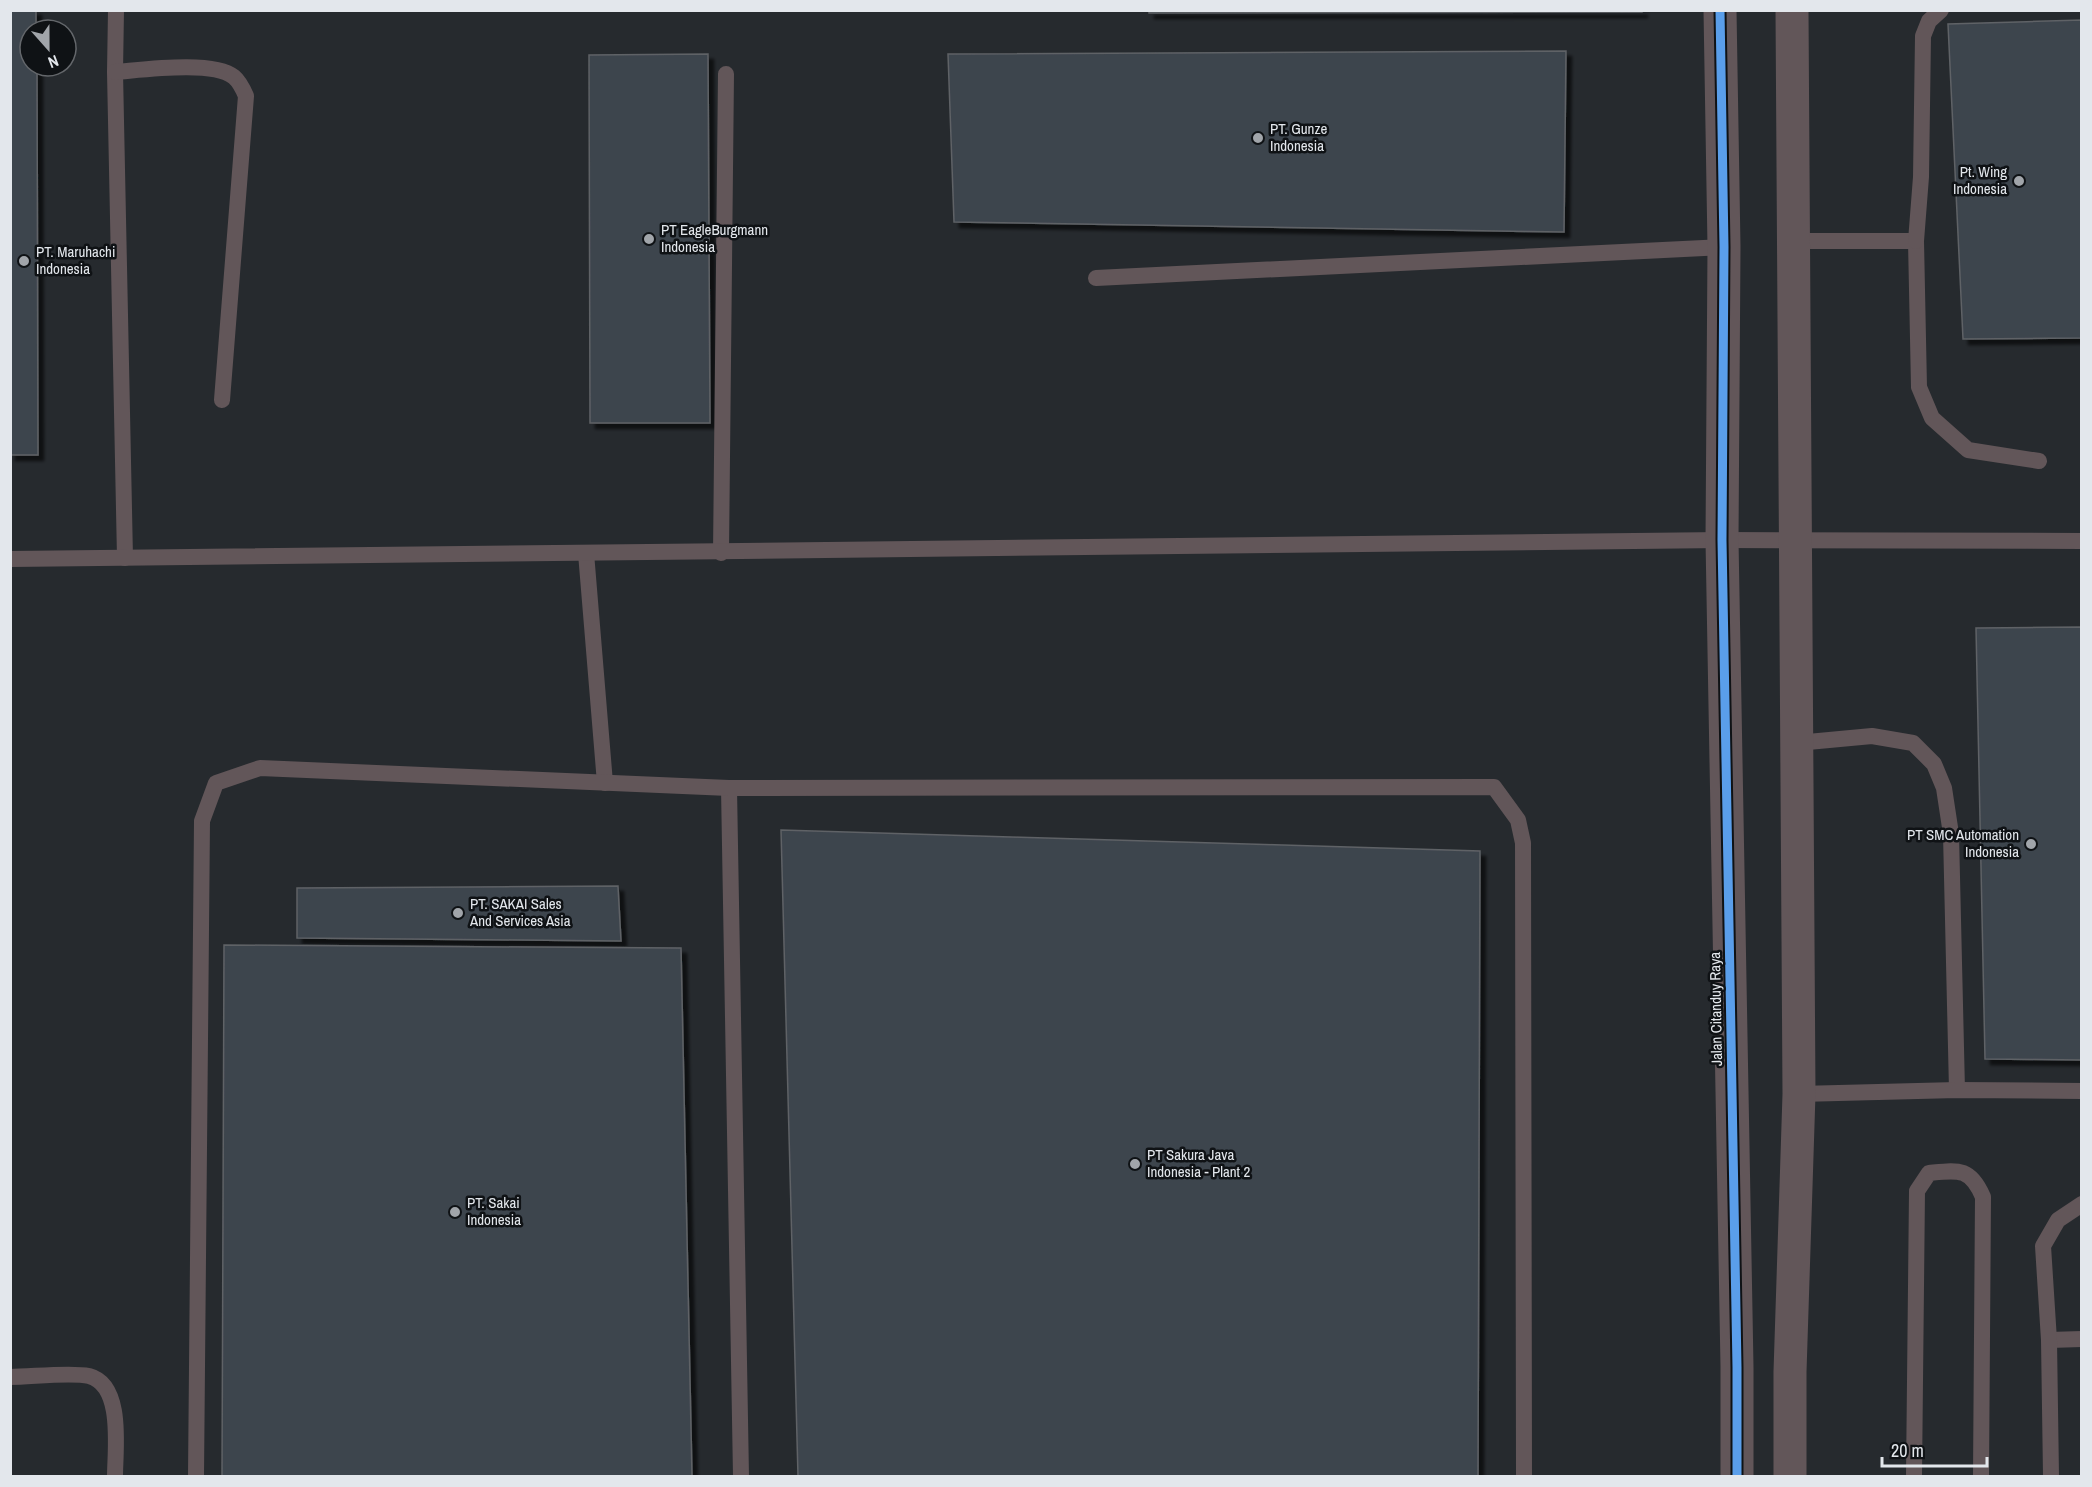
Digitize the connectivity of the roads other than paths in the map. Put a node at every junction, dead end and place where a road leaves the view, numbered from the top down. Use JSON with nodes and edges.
{"nodes":[{"id":1,"x":116,"y":10,"type":"edge"},
{"id":2,"x":1720,"y":10,"type":"edge"},
{"id":3,"x":1792,"y":10,"type":"edge"},
{"id":4,"x":1941,"y":10,"type":"edge"},
{"id":5,"x":115,"y":72,"type":"junction"},
{"id":6,"x":726,"y":74,"type":"dead end"},
{"id":7,"x":1794,"y":241,"type":"junction"},
{"id":8,"x":1916,"y":241,"type":"junction"},
{"id":9,"x":1724,"y":247,"type":"junction"},
{"id":10,"x":1096,"y":278,"type":"dead end"},
{"id":11,"x":222,"y":400,"type":"dead end"},
{"id":12,"x":2039,"y":461,"type":"dead end"},
{"id":13,"x":1722,"y":540,"type":"junction"},
{"id":14,"x":1796,"y":540,"type":"junction"},
{"id":15,"x":2082,"y":541,"type":"edge"},
{"id":16,"x":586,"y":553,"type":"junction"},
{"id":17,"x":721,"y":553,"type":"junction"},
{"id":18,"x":125,"y":558,"type":"junction"},
{"id":19,"x":10,"y":559,"type":"edge"},
{"id":20,"x":1797,"y":742,"type":"junction"},
{"id":21,"x":605,"y":783,"type":"junction"},
{"id":22,"x":729,"y":788,"type":"junction"},
{"id":23,"x":1957,"y":1090,"type":"junction"},
{"id":24,"x":2082,"y":1091,"type":"edge"},
{"id":25,"x":1799,"y":1094,"type":"junction"},
{"id":26,"x":2082,"y":1204,"type":"edge"},
{"id":27,"x":2082,"y":1339,"type":"edge"},
{"id":28,"x":2049,"y":1340,"type":"junction"},
{"id":29,"x":1737,"y":1367,"type":"junction"},
{"id":30,"x":1790,"y":1372,"type":"junction"},
{"id":31,"x":10,"y":1377,"type":"edge"},
{"id":32,"x":115,"y":1476,"type":"edge"},
{"id":33,"x":196,"y":1476,"type":"edge"},
{"id":34,"x":741,"y":1476,"type":"edge"},
{"id":35,"x":1524,"y":1476,"type":"edge"},
{"id":36,"x":1737,"y":1476,"type":"edge"},
{"id":37,"x":1790,"y":1476,"type":"edge"},
{"id":38,"x":1914,"y":1476,"type":"edge"},
{"id":39,"x":1981,"y":1476,"type":"edge"},
{"id":40,"x":2051,"y":1476,"type":"edge"}],
"edges":[{"from":1,"to":5,"type":"lane"},
{"from":2,"to":9,"type":"street","name":"Jalan Citanduy Raya"},
{"from":3,"to":7,"type":"street"},
{"from":4,"to":8,"type":"lane"},
{"from":5,"to":11,"type":"lane"},
{"from":5,"to":18,"type":"lane"},
{"from":6,"to":17,"type":"lane"},
{"from":7,"to":8,"type":"lane"},
{"from":7,"to":14,"type":"street"},
{"from":8,"to":12,"type":"lane"},
{"from":9,"to":10,"type":"lane"},
{"from":9,"to":13,"type":"street","name":"Jalan Citanduy Raya"},
{"from":13,"to":14,"type":"lane"},
{"from":13,"to":17,"type":"lane"},
{"from":13,"to":29,"type":"street","name":"Jalan Citanduy Raya"},
{"from":14,"to":15,"type":"lane"},
{"from":14,"to":20,"type":"street"},
{"from":16,"to":17,"type":"lane"},
{"from":16,"to":18,"type":"lane"},
{"from":16,"to":21,"type":"lane"},
{"from":18,"to":19,"type":"lane"},
{"from":20,"to":23,"type":"lane"},
{"from":20,"to":25,"type":"street"},
{"from":21,"to":22,"type":"lane"},
{"from":21,"to":33,"type":"lane"},
{"from":22,"to":34,"type":"lane"},
{"from":22,"to":35,"type":"lane"},
{"from":23,"to":24,"type":"lane"},
{"from":23,"to":25,"type":"lane"},
{"from":25,"to":30,"type":"street"},
{"from":26,"to":28,"type":"lane"},
{"from":27,"to":28,"type":"lane"},
{"from":28,"to":40,"type":"lane"},
{"from":29,"to":30,"type":"street"},
{"from":29,"to":36,"type":"street","name":"Jalan Citanduy Raya"},
{"from":30,"to":37,"type":"street"},
{"from":31,"to":32,"type":"lane"},
{"from":38,"to":39,"type":"lane"}]}
